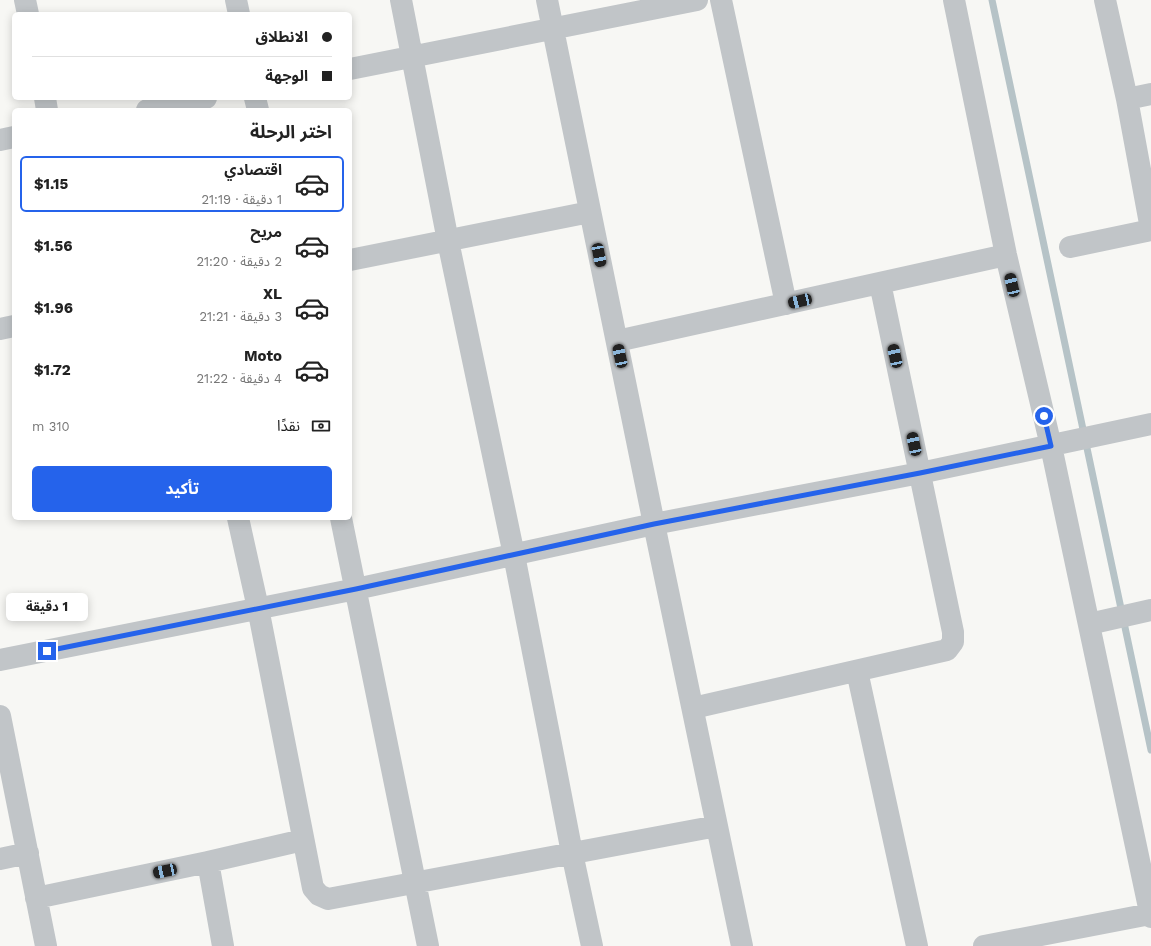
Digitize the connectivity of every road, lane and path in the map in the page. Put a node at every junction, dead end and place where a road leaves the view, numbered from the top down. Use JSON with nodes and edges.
{"nodes":[{"id":1,"x":25,"y":0,"type":"edge"},
{"id":2,"x":236,"y":0,"type":"edge"},
{"id":3,"x":401,"y":0,"type":"edge"},
{"id":4,"x":548,"y":0,"type":"edge"},
{"id":5,"x":697,"y":0,"type":"edge"},
{"id":6,"x":721,"y":0,"type":"edge"},
{"id":7,"x":954,"y":0,"type":"edge"},
{"id":8,"x":1105,"y":0,"type":"edge"},
{"id":9,"x":619,"y":8,"type":"edge"},
{"id":10,"x":28,"y":12,"type":"edge"},
{"id":11,"x":239,"y":12,"type":"edge"},
{"id":12,"x":553,"y":29,"type":"junction"},
{"id":13,"x":412,"y":57,"type":"junction"},
{"id":14,"x":352,"y":69,"type":"edge"},
{"id":15,"x":1151,"y":94,"type":"edge"},
{"id":16,"x":1127,"y":99,"type":"junction"},
{"id":17,"x":196,"y":100,"type":"edge"},
{"id":18,"x":157,"y":108,"type":"edge"},
{"id":19,"x":12,"y":137,"type":"edge"},
{"id":20,"x":0,"y":140,"type":"edge"},
{"id":21,"x":590,"y":212,"type":"junction"},
{"id":22,"x":1151,"y":229,"type":"edge"},
{"id":23,"x":448,"y":241,"type":"junction"},
{"id":24,"x":1070,"y":247,"type":"dead end"},
{"id":25,"x":1006,"y":255,"type":"junction"},
{"id":26,"x":352,"y":260,"type":"edge"},
{"id":27,"x":880,"y":283,"type":"junction"},
{"id":28,"x":786,"y":304,"type":"junction"},
{"id":29,"x":12,"y":326,"type":"edge"},
{"id":30,"x":0,"y":329,"type":"edge"},
{"id":31,"x":616,"y":341,"type":"junction"},
{"id":32,"x":1151,"y":424,"type":"edge"},
{"id":33,"x":1051,"y":446,"type":"junction"},
{"id":34,"x":920,"y":473,"type":"junction"},
{"id":35,"x":238,"y":520,"type":"edge"},
{"id":36,"x":341,"y":520,"type":"edge"},
{"id":37,"x":654,"y":524,"type":"junction"},
{"id":38,"x":514,"y":555,"type":"junction"},
{"id":39,"x":356,"y":589,"type":"junction"},
{"id":40,"x":258,"y":608,"type":"junction"},
{"id":41,"x":1151,"y":610,"type":"edge"},
{"id":42,"x":1089,"y":624,"type":"junction"},
{"id":43,"x":0,"y":660,"type":"edge"},
{"id":44,"x":857,"y":671,"type":"junction"},
{"id":45,"x":693,"y":708,"type":"junction"},
{"id":46,"x":0,"y":716,"type":"edge"},
{"id":47,"x":717,"y":826,"type":"junction"},
{"id":48,"x":303,"y":840,"type":"junction"},
{"id":49,"x":28,"y":853,"type":"junction"},
{"id":50,"x":572,"y":853,"type":"junction"},
{"id":51,"x":0,"y":859,"type":"edge"},
{"id":52,"x":208,"y":862,"type":"junction"},
{"id":53,"x":416,"y":883,"type":"junction"},
{"id":54,"x":36,"y":898,"type":"junction"},
{"id":55,"x":1151,"y":916,"type":"edge"},
{"id":56,"x":46,"y":946,"type":"edge"},
{"id":57,"x":223,"y":946,"type":"edge"},
{"id":58,"x":428,"y":946,"type":"edge"},
{"id":59,"x":592,"y":946,"type":"edge"},
{"id":60,"x":742,"y":946,"type":"edge"},
{"id":61,"x":917,"y":946,"type":"edge"},
{"id":62,"x":984,"y":946,"type":"edge"}],
"edges":[{"from":1,"to":10,"type":"street"},
{"from":2,"to":11,"type":"street"},
{"from":3,"to":13,"type":"street"},
{"from":4,"to":12,"type":"street"},
{"from":5,"to":9,"type":"street"},
{"from":6,"to":28,"type":"street"},
{"from":7,"to":25,"type":"street"},
{"from":8,"to":16,"type":"street"},
{"from":9,"to":12,"type":"street"},
{"from":12,"to":13,"type":"street"},
{"from":12,"to":21,"type":"street"},
{"from":13,"to":14,"type":"street"},
{"from":13,"to":23,"type":"street"},
{"from":15,"to":16,"type":"street"},
{"from":16,"to":22,"type":"street"},
{"from":17,"to":18,"type":"street"},
{"from":19,"to":20,"type":"street"},
{"from":21,"to":23,"type":"street"},
{"from":21,"to":31,"type":"street"},
{"from":22,"to":24,"type":"street"},
{"from":23,"to":26,"type":"street"},
{"from":23,"to":38,"type":"street"},
{"from":25,"to":27,"type":"street"},
{"from":25,"to":33,"type":"street"},
{"from":27,"to":28,"type":"street"},
{"from":27,"to":34,"type":"street"},
{"from":28,"to":31,"type":"street"},
{"from":29,"to":30,"type":"street"},
{"from":31,"to":37,"type":"street"},
{"from":32,"to":33,"type":"street"},
{"from":33,"to":34,"type":"street"},
{"from":33,"to":42,"type":"street"},
{"from":34,"to":37,"type":"street"},
{"from":34,"to":44,"type":"street"},
{"from":35,"to":40,"type":"street"},
{"from":36,"to":39,"type":"street"},
{"from":37,"to":38,"type":"street"},
{"from":37,"to":45,"type":"street"},
{"from":38,"to":39,"type":"street"},
{"from":38,"to":50,"type":"street"},
{"from":39,"to":40,"type":"street"},
{"from":39,"to":53,"type":"street"},
{"from":40,"to":43,"type":"street"},
{"from":40,"to":48,"type":"street"},
{"from":41,"to":42,"type":"street"},
{"from":42,"to":55,"type":"street"},
{"from":44,"to":45,"type":"street"},
{"from":44,"to":61,"type":"street"},
{"from":45,"to":47,"type":"street"},
{"from":46,"to":49,"type":"street"},
{"from":47,"to":50,"type":"street"},
{"from":47,"to":60,"type":"street"},
{"from":48,"to":52,"type":"street"},
{"from":48,"to":53,"type":"street"},
{"from":49,"to":51,"type":"street"},
{"from":49,"to":54,"type":"street"},
{"from":50,"to":53,"type":"street"},
{"from":50,"to":59,"type":"street"},
{"from":52,"to":54,"type":"street"},
{"from":52,"to":57,"type":"street"},
{"from":53,"to":58,"type":"street"},
{"from":54,"to":56,"type":"street"},
{"from":55,"to":62,"type":"street"}]}
